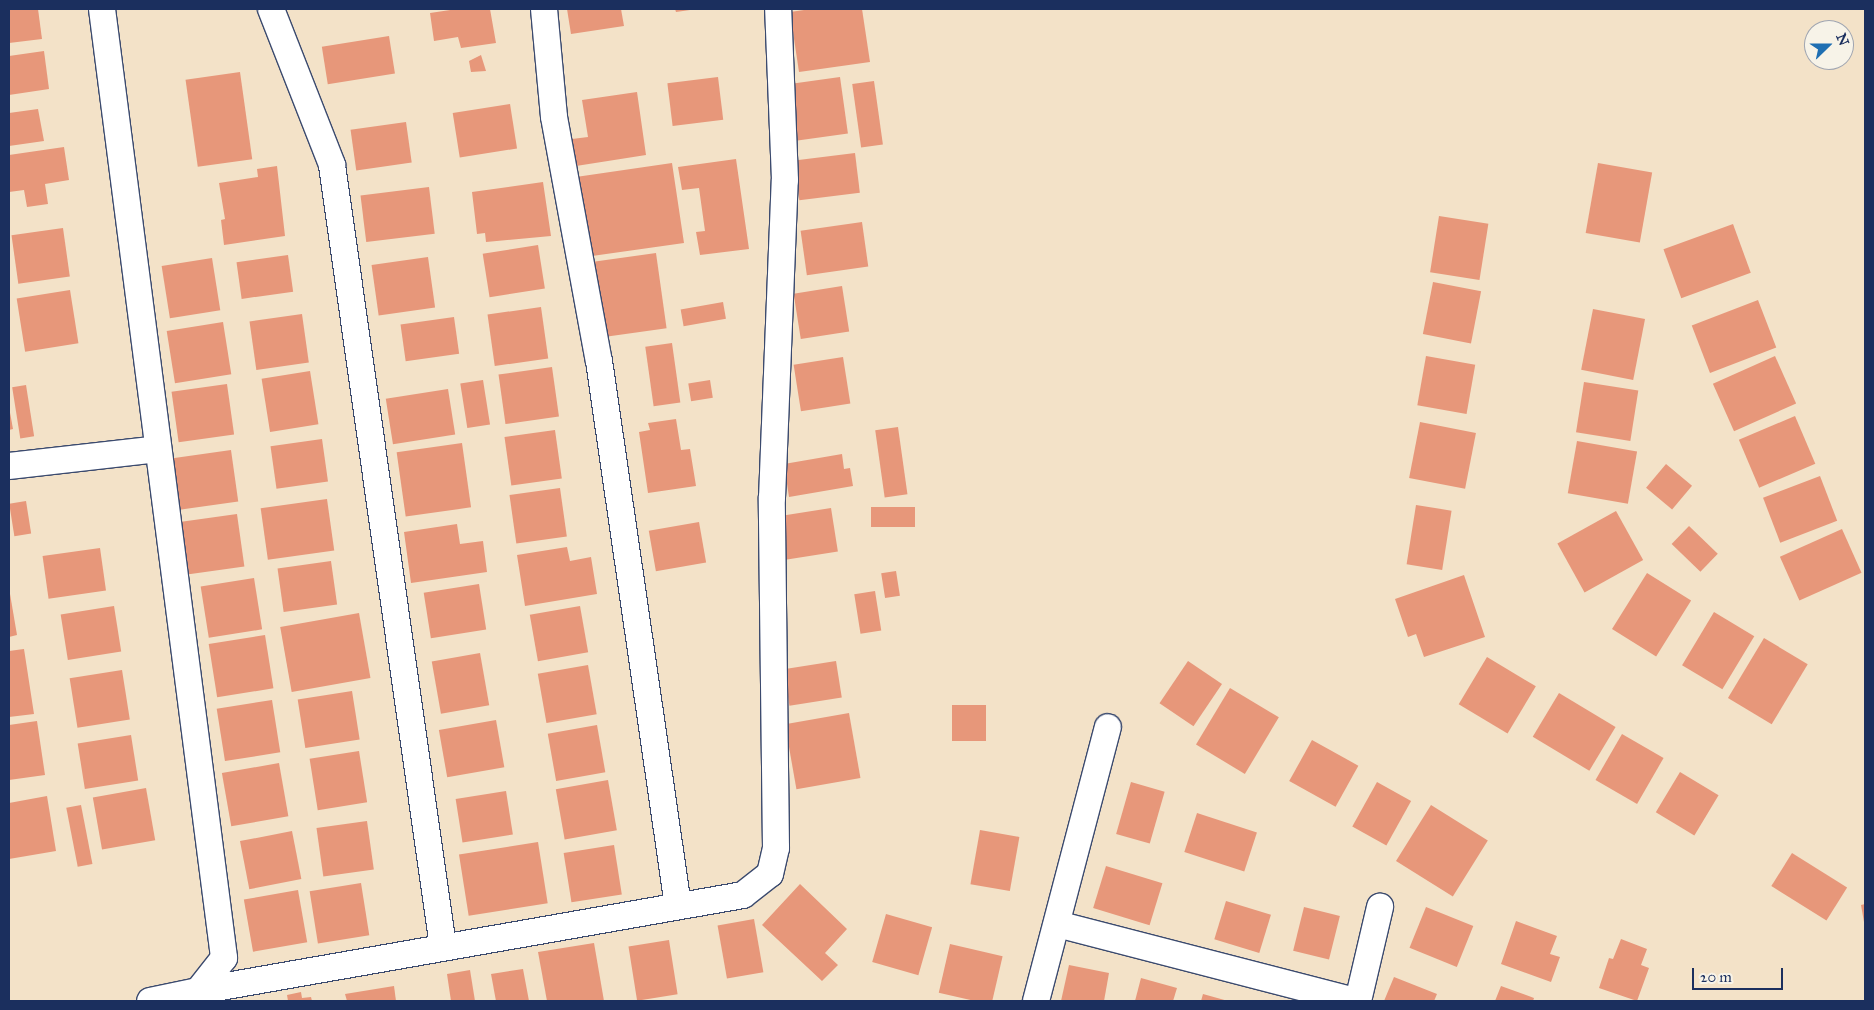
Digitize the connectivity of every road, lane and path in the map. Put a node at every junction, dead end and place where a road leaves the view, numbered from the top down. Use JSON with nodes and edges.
{"nodes":[{"id":1,"x":102,"y":9,"type":"edge"},
{"id":2,"x":271,"y":9,"type":"edge"},
{"id":3,"x":544,"y":9,"type":"edge"},
{"id":4,"x":778,"y":9,"type":"edge"},
{"id":5,"x":158,"y":448,"type":"junction"},
{"id":6,"x":9,"y":466,"type":"edge"},
{"id":7,"x":1108,"y":727,"type":"dead end"},
{"id":8,"x":678,"y":906,"type":"junction"},
{"id":9,"x":1380,"y":907,"type":"dead end"},
{"id":10,"x":1057,"y":924,"type":"junction"},
{"id":11,"x":443,"y":947,"type":"junction"},
{"id":12,"x":198,"y":991,"type":"junction"},
{"id":13,"x":150,"y":1001,"type":"edge"},
{"id":14,"x":1036,"y":1001,"type":"edge"},
{"id":15,"x":1354,"y":1001,"type":"edge"},
{"id":16,"x":1358,"y":1001,"type":"edge"}],
"edges":[{"from":1,"to":5,"type":"street"},
{"from":2,"to":11,"type":"street"},
{"from":3,"to":8,"type":"street"},
{"from":4,"to":8,"type":"street"},
{"from":5,"to":6,"type":"street"},
{"from":5,"to":12,"type":"street"},
{"from":7,"to":10,"type":"street"},
{"from":8,"to":11,"type":"street"},
{"from":9,"to":16,"type":"street"},
{"from":10,"to":14,"type":"street"},
{"from":10,"to":15,"type":"street"},
{"from":11,"to":12,"type":"street"},
{"from":12,"to":13,"type":"street"}]}
